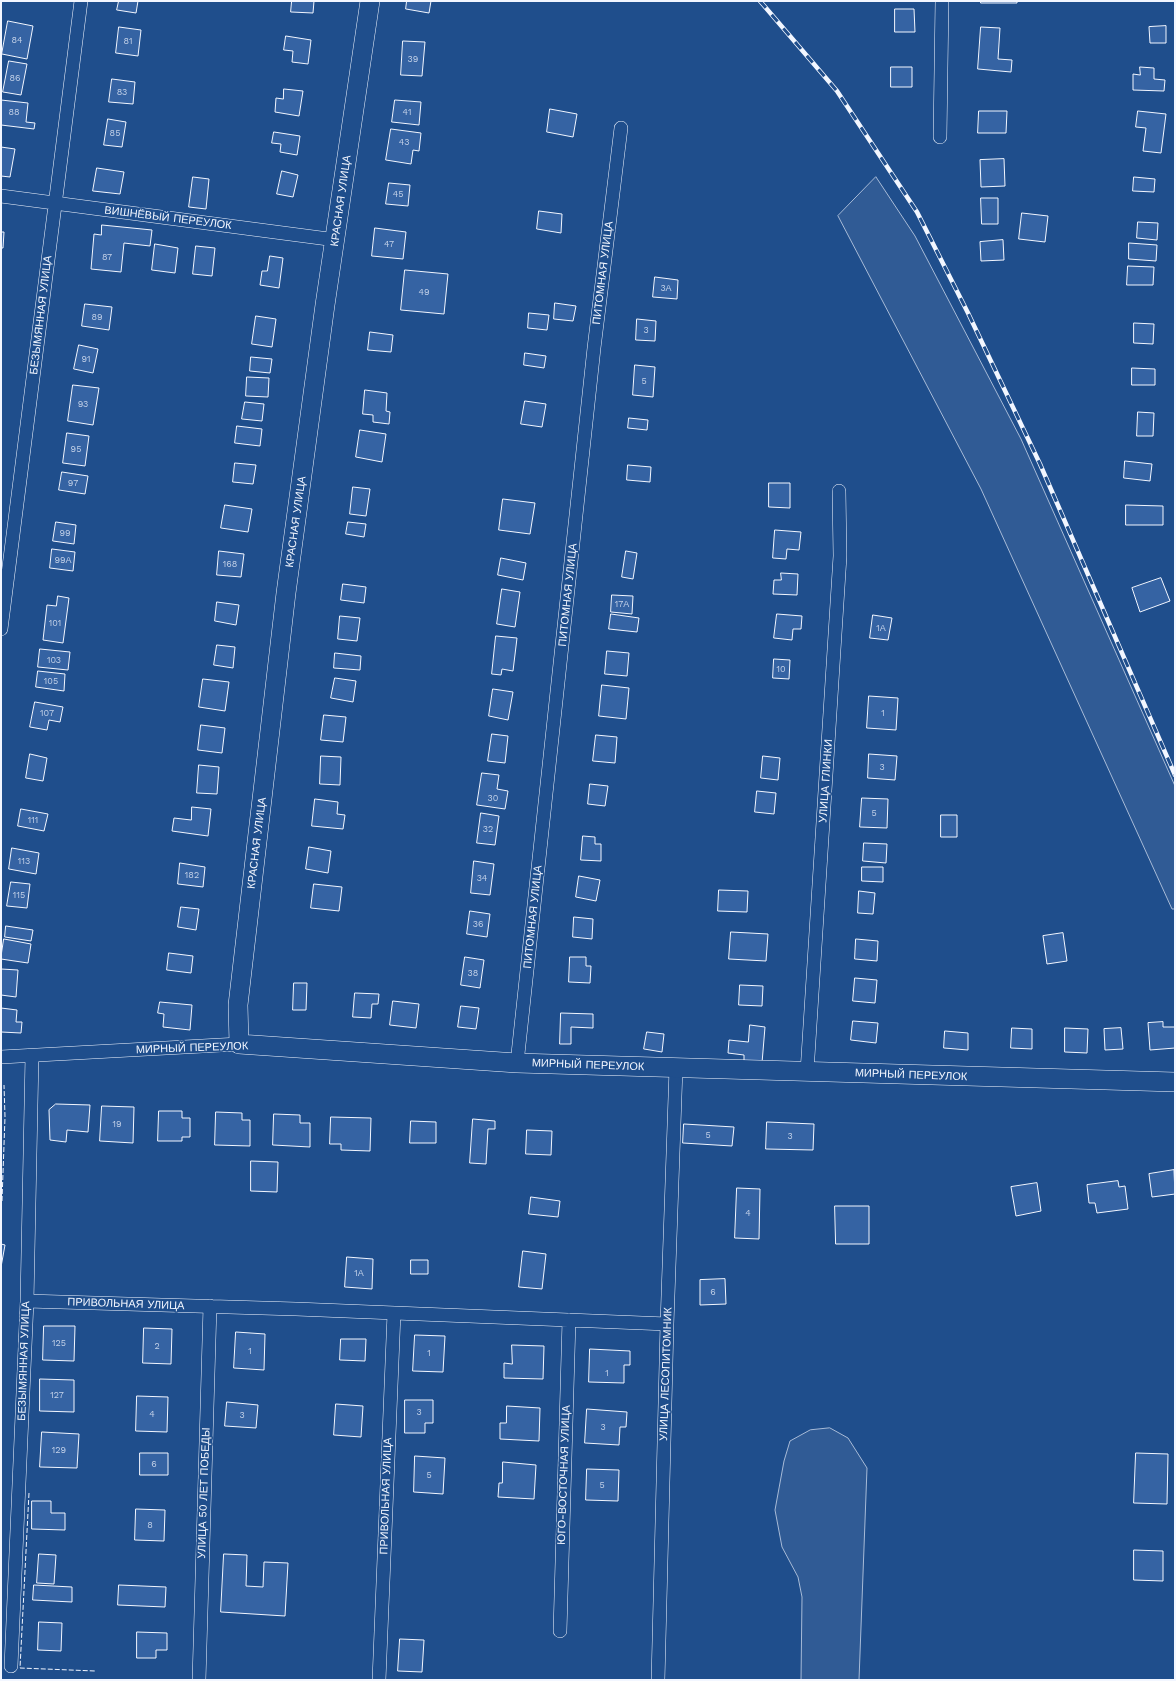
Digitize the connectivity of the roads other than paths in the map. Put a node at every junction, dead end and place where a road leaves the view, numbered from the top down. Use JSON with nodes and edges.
{"nodes":[{"id":1,"x":81,"y":1,"type":"edge"},
{"id":2,"x":370,"y":1,"type":"edge"},
{"id":3,"x":942,"y":1,"type":"edge"},
{"id":4,"x":621,"y":128,"type":"dead end"},
{"id":5,"x":940,"y":137,"type":"dead end"},
{"id":6,"x":1,"y":196,"type":"edge"},
{"id":7,"x":55,"y":203,"type":"junction"},
{"id":8,"x":336,"y":240,"type":"junction"},
{"id":9,"x":839,"y":491,"type":"dead end"},
{"id":10,"x":1,"y":629,"type":"edge"},
{"id":11,"x":239,"y":1044,"type":"junction"},
{"id":12,"x":32,"y":1056,"type":"junction"},
{"id":13,"x":1,"y":1057,"type":"edge"},
{"id":14,"x":517,"y":1063,"type":"junction"},
{"id":15,"x":676,"y":1068,"type":"junction"},
{"id":16,"x":808,"y":1072,"type":"junction"},
{"id":17,"x":1175,"y":1082,"type":"edge"},
{"id":18,"x":27,"y":1300,"type":"junction"},
{"id":19,"x":210,"y":1306,"type":"junction"},
{"id":20,"x":394,"y":1313,"type":"junction"},
{"id":21,"x":569,"y":1320,"type":"junction"},
{"id":22,"x":667,"y":1324,"type":"junction"},
{"id":23,"x":560,"y":1631,"type":"dead end"},
{"id":24,"x":12,"y":1666,"type":"dead end"},
{"id":25,"x":199,"y":1680,"type":"edge"},
{"id":26,"x":379,"y":1680,"type":"edge"},
{"id":27,"x":658,"y":1680,"type":"edge"}],
"edges":[{"from":1,"to":7,"type":"street","name":"БЕЗЫМЯННАЯ УЛИЦА"},
{"from":2,"to":8,"type":"street","name":"КРАСНАЯ УЛИЦА"},
{"from":3,"to":5,"type":"street"},
{"from":4,"to":14,"type":"street","name":"ПИТОМНАЯ УЛИЦА"},
{"from":6,"to":7,"type":"street","name":"ВИШНЁВЫЙ ПЕРЕУЛОК"},
{"from":7,"to":8,"type":"street","name":"ВИШНЁВЫЙ ПЕРЕУЛОК"},
{"from":7,"to":10,"type":"street","name":"БЕЗЫМЯННАЯ УЛИЦА"},
{"from":8,"to":11,"type":"street","name":"КРАСНАЯ УЛИЦА"},
{"from":9,"to":16,"type":"street","name":"УЛИЦА ГЛИНКИ"},
{"from":11,"to":12,"type":"street","name":"МИРНЫЙ ПЕРЕУЛОК"},
{"from":11,"to":14,"type":"street","name":"МИРНЫЙ ПЕРЕУЛОК"},
{"from":12,"to":13,"type":"street","name":"МИРНЫЙ ПЕРЕУЛОК"},
{"from":12,"to":18,"type":"street","name":"БЕЗЫМЯННАЯ УЛИЦА"},
{"from":14,"to":15,"type":"street","name":"МИРНЫЙ ПЕРЕУЛОК"},
{"from":15,"to":16,"type":"street","name":"МИРНЫЙ ПЕРЕУЛОК"},
{"from":15,"to":22,"type":"street","name":"УЛИЦА ЛЕСОПИТОМНИК"},
{"from":16,"to":17,"type":"street","name":"МИРНЫЙ ПЕРЕУЛОК"},
{"from":18,"to":19,"type":"street","name":"ПРИВОЛЬНАЯ УЛИЦА"},
{"from":18,"to":24,"type":"street","name":"БЕЗЫМЯННАЯ УЛИЦА"},
{"from":19,"to":20,"type":"street","name":"ПРИВОЛЬНАЯ УЛИЦА"},
{"from":19,"to":25,"type":"street","name":"УЛИЦА 50 ЛЕТ ПОБЕДЫ"},
{"from":20,"to":21,"type":"street","name":"ПРИВОЛЬНАЯ УЛИЦА"},
{"from":20,"to":26,"type":"street","name":"ПРИВОЛЬНАЯ УЛИЦА"},
{"from":21,"to":22,"type":"street","name":"ПРИВОЛЬНАЯ УЛИЦА"},
{"from":21,"to":23,"type":"street","name":"ЮГО-ВОСТОЧНАЯ УЛИЦА"},
{"from":22,"to":27,"type":"street","name":"УЛИЦА ЛЕСОПИТОМНИК"}]}
